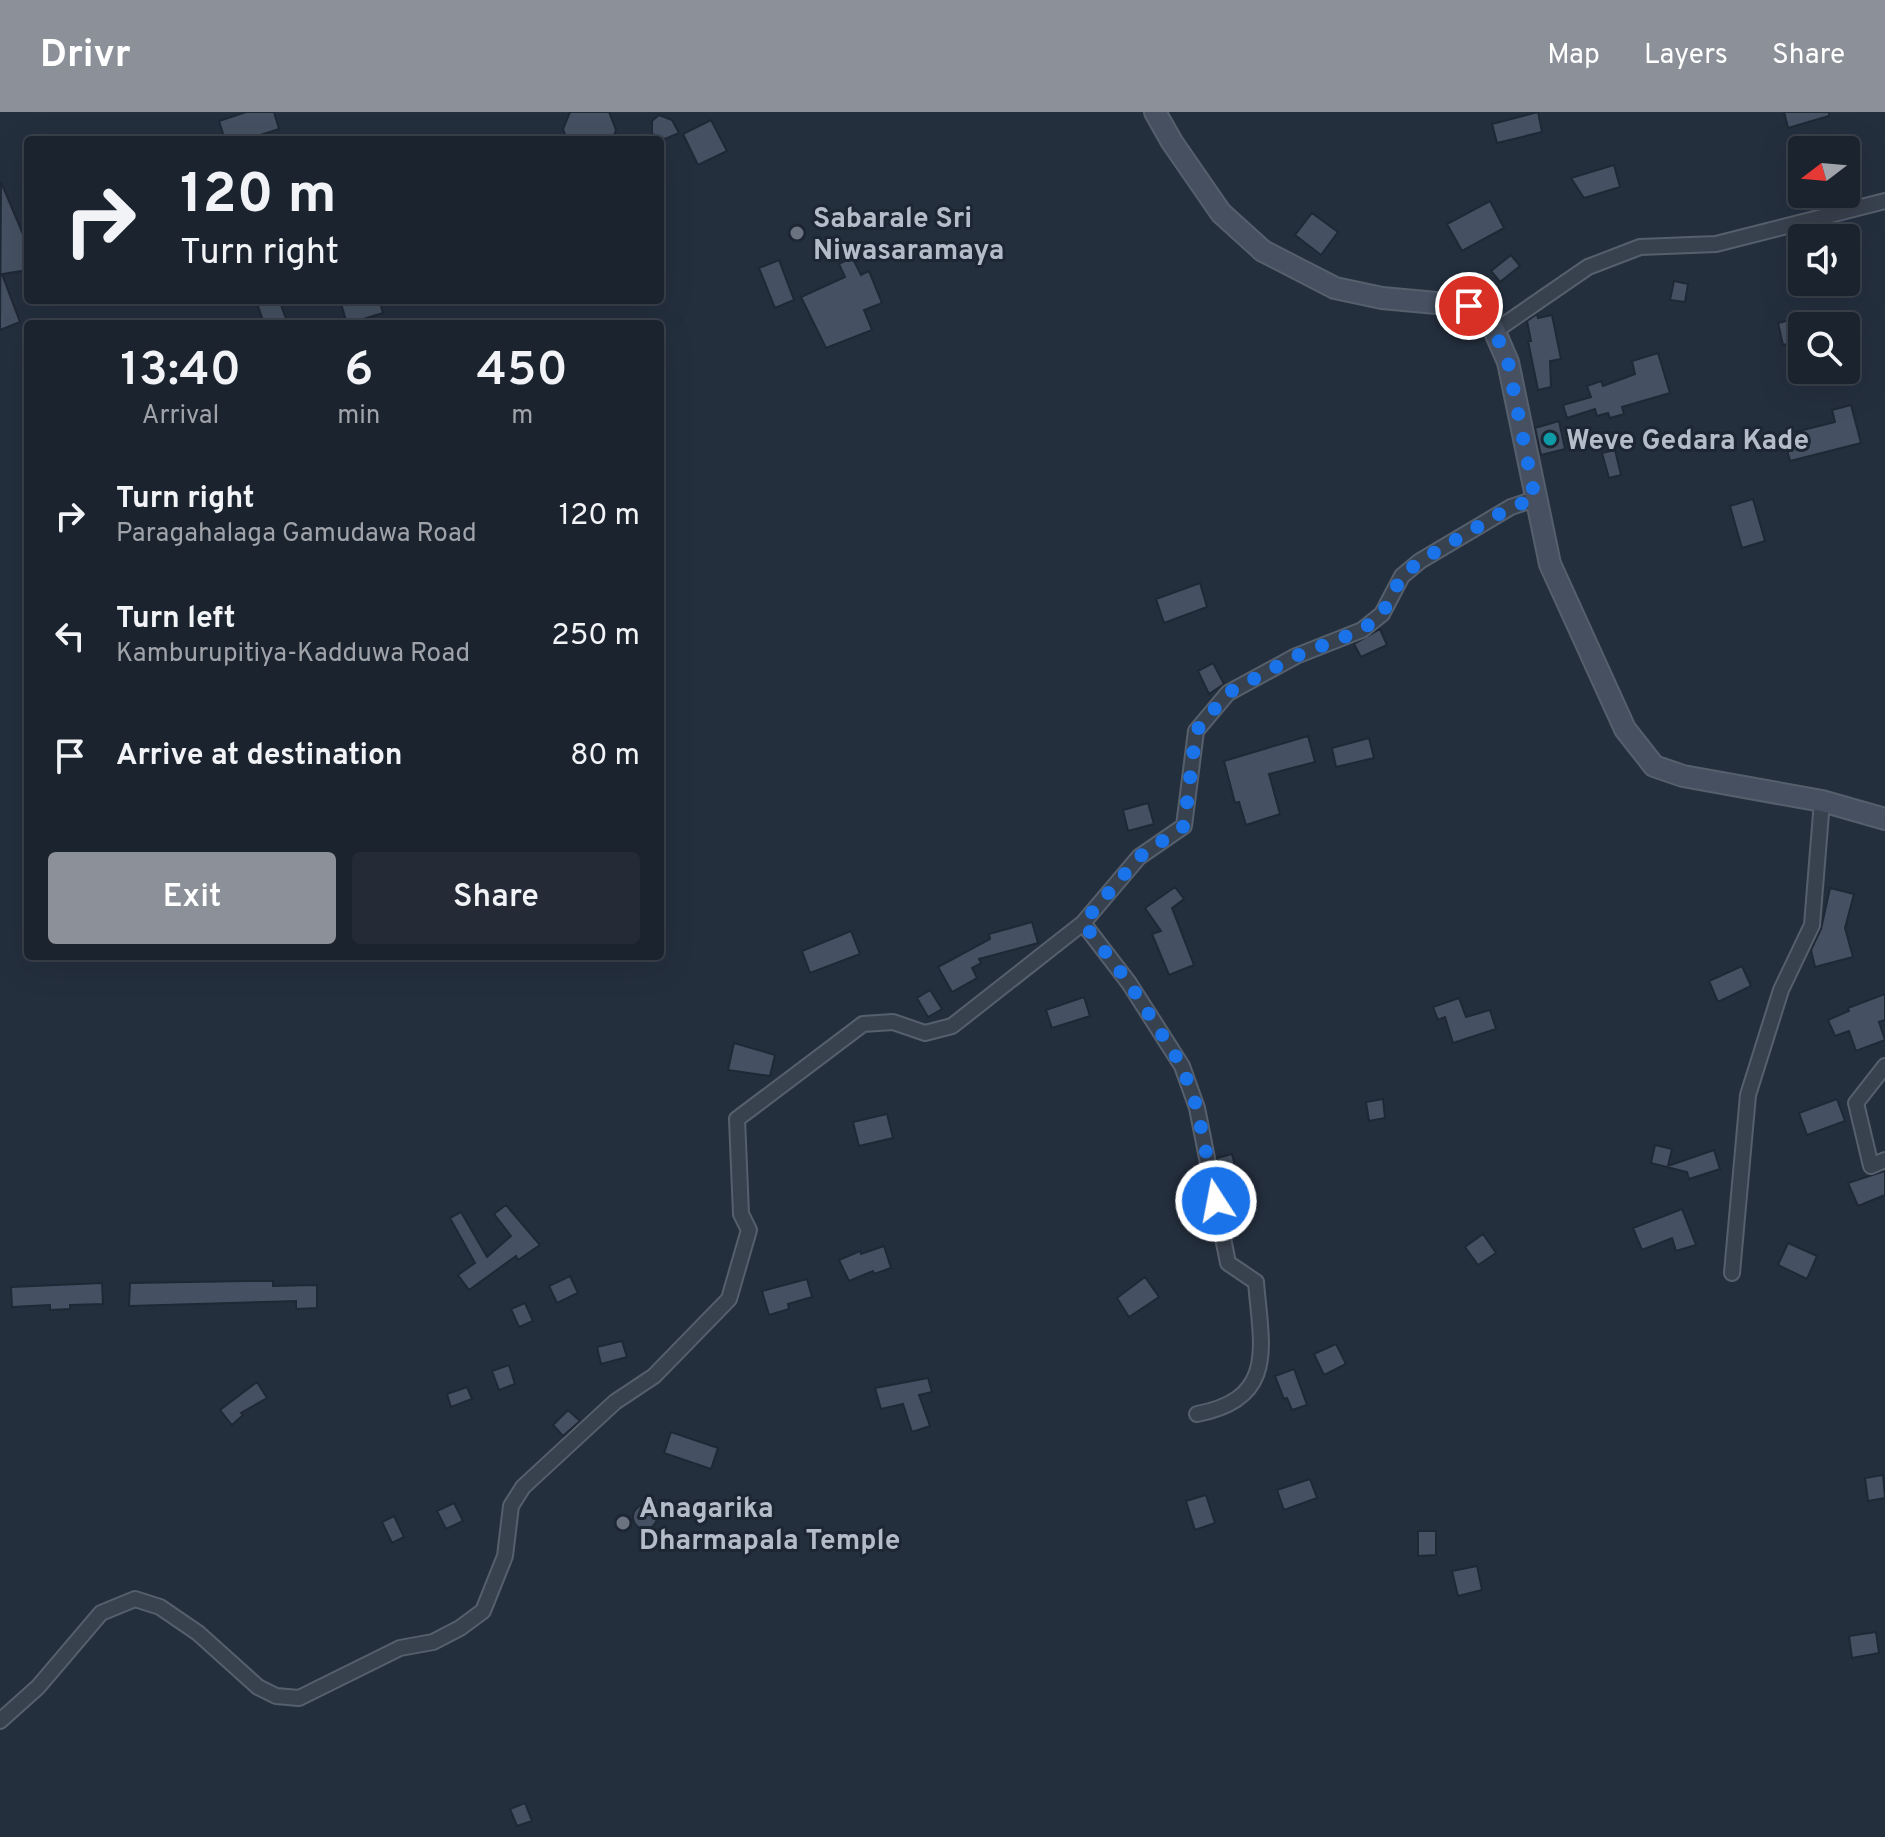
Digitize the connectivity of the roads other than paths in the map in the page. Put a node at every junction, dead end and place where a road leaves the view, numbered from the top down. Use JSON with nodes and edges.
{"nodes":[{"id":1,"x":1155,"y":112,"type":"edge"},
{"id":2,"x":1885,"y":201,"type":"edge"},
{"id":3,"x":1495,"y":331,"type":"junction"},
{"id":4,"x":1535,"y":499,"type":"junction"},
{"id":5,"x":1822,"y":801,"type":"junction"},
{"id":6,"x":1885,"y":819,"type":"edge"},
{"id":7,"x":1083,"y":923,"type":"junction"},
{"id":8,"x":1885,"y":1066,"type":"edge"},
{"id":9,"x":1885,"y":1160,"type":"edge"},
{"id":10,"x":1732,"y":1273,"type":"dead end"},
{"id":11,"x":1197,"y":1414,"type":"dead end"},
{"id":12,"x":0,"y":1721,"type":"edge"}],
"edges":[{"from":1,"to":3,"type":"main road"},
{"from":2,"to":3,"type":"street"},
{"from":3,"to":4,"type":"main road"},
{"from":4,"to":5,"type":"main road"},
{"from":4,"to":7,"type":"street"},
{"from":5,"to":6,"type":"main road"},
{"from":5,"to":10,"type":"street"},
{"from":7,"to":11,"type":"street"},
{"from":7,"to":12,"type":"street"},
{"from":8,"to":9,"type":"street"}]}
